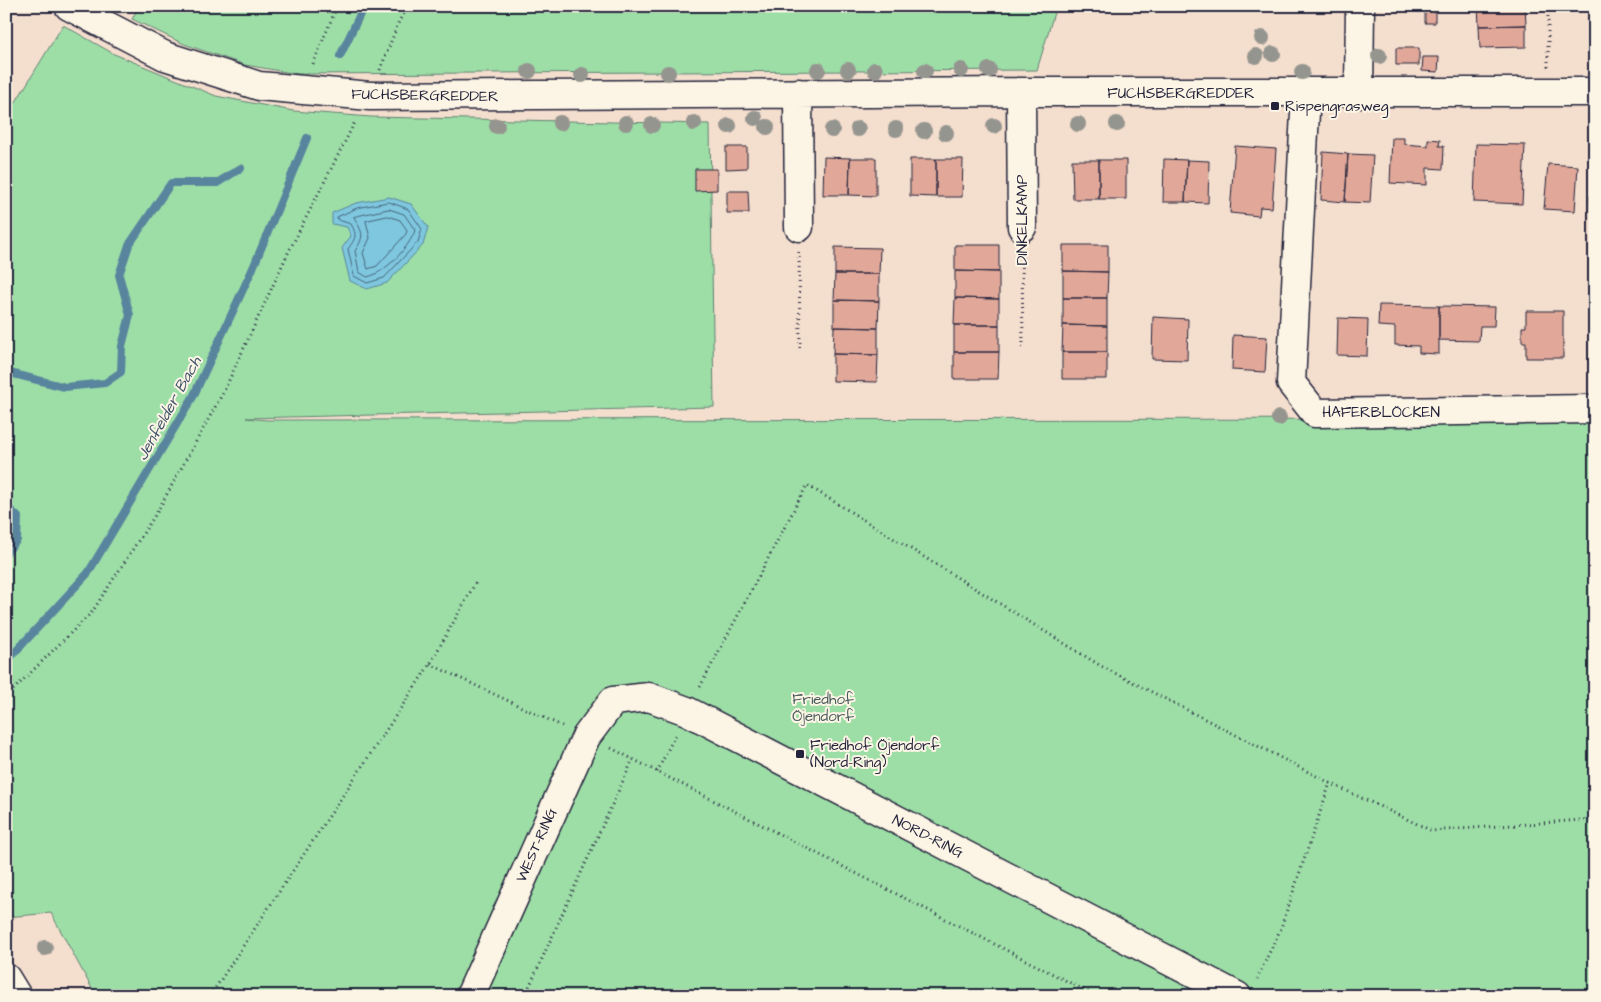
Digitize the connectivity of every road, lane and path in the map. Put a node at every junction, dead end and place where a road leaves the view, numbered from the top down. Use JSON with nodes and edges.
{"nodes":[{"id":1,"x":69,"y":6,"type":"edge"},
{"id":2,"x":337,"y":6,"type":"edge"},
{"id":3,"x":409,"y":6,"type":"edge"},
{"id":4,"x":1360,"y":6,"type":"edge"},
{"id":5,"x":1548,"y":6,"type":"edge"},
{"id":6,"x":314,"y":91,"type":"junction"},
{"id":7,"x":1021,"y":92,"type":"junction"},
{"id":8,"x":1548,"y":92,"type":"junction"},
{"id":9,"x":1595,"y":92,"type":"edge"},
{"id":10,"x":798,"y":93,"type":"junction"},
{"id":11,"x":1306,"y":93,"type":"junction"},
{"id":12,"x":1359,"y":93,"type":"junction"},
{"id":13,"x":370,"y":96,"type":"junction"},
{"id":14,"x":349,"y":115,"type":"dead end"},
{"id":15,"x":1022,"y":226,"type":"joint"},
{"id":16,"x":799,"y":227,"type":"joint"},
{"id":17,"x":800,"y":348,"type":"dead end"},
{"id":18,"x":1023,"y":348,"type":"dead end"},
{"id":19,"x":1595,"y":409,"type":"edge"},
{"id":20,"x":476,"y":582,"type":"dead end"},
{"id":21,"x":430,"y":664,"type":"junction"},
{"id":22,"x":6,"y":696,"type":"edge"},
{"id":23,"x":613,"y":701,"type":"joint"},
{"id":24,"x":688,"y":711,"type":"junction"},
{"id":25,"x":586,"y":736,"type":"junction"},
{"id":26,"x":633,"y":759,"type":"junction"},
{"id":27,"x":657,"y":772,"type":"junction"},
{"id":28,"x":1330,"y":783,"type":"junction"},
{"id":29,"x":1595,"y":819,"type":"edge"},
{"id":30,"x":6,"y":978,"type":"edge"},
{"id":31,"x":1245,"y":992,"type":"edge"},
{"id":32,"x":17,"y":996,"type":"edge"},
{"id":33,"x":210,"y":996,"type":"edge"},
{"id":34,"x":470,"y":996,"type":"edge"},
{"id":35,"x":525,"y":996,"type":"edge"},
{"id":36,"x":1096,"y":996,"type":"edge"}],
"edges":[{"from":1,"to":6,"type":"street","name":"FUCHSBERGREDDER"},
{"from":2,"to":6,"type":"path"},
{"from":3,"to":13,"type":"path"},
{"from":4,"to":12,"type":"street"},
{"from":5,"to":8,"type":"path"},
{"from":6,"to":13,"type":"street","name":"FUCHSBERGREDDER"},
{"from":7,"to":10,"type":"street","name":"FUCHSBERGREDDER"},
{"from":7,"to":11,"type":"street","name":"FUCHSBERGREDDER"},
{"from":7,"to":15,"type":"street","name":"DINKELKAMP"},
{"from":8,"to":9,"type":"street","name":"FUCHSBERGREDDER"},
{"from":8,"to":12,"type":"street","name":"FUCHSBERGREDDER"},
{"from":10,"to":13,"type":"street","name":"FUCHSBERGREDDER"},
{"from":10,"to":16,"type":"street"},
{"from":11,"to":12,"type":"street","name":"FUCHSBERGREDDER"},
{"from":11,"to":19,"type":"street","name":"HAFERBLÖCKEN"},
{"from":14,"to":22,"type":"path"},
{"from":15,"to":18,"type":"path","name":"DINKELKAMP"},
{"from":16,"to":17,"type":"path"},
{"from":20,"to":21,"type":"path"},
{"from":21,"to":25,"type":"path"},
{"from":21,"to":33,"type":"path"},
{"from":23,"to":24,"type":"street","name":"NORD-RING"},
{"from":23,"to":25,"type":"street","name":"WEST-RING"},
{"from":24,"to":27,"type":"path"},
{"from":24,"to":28,"type":"path"},
{"from":24,"to":31,"type":"street","name":"NORD-RING"},
{"from":25,"to":26,"type":"path"},
{"from":25,"to":34,"type":"street","name":"WEST-RING"},
{"from":26,"to":27,"type":"path"},
{"from":26,"to":35,"type":"path"},
{"from":27,"to":36,"type":"path"},
{"from":28,"to":29,"type":"path"},
{"from":28,"to":31,"type":"path"},
{"from":30,"to":32,"type":"street"}]}
